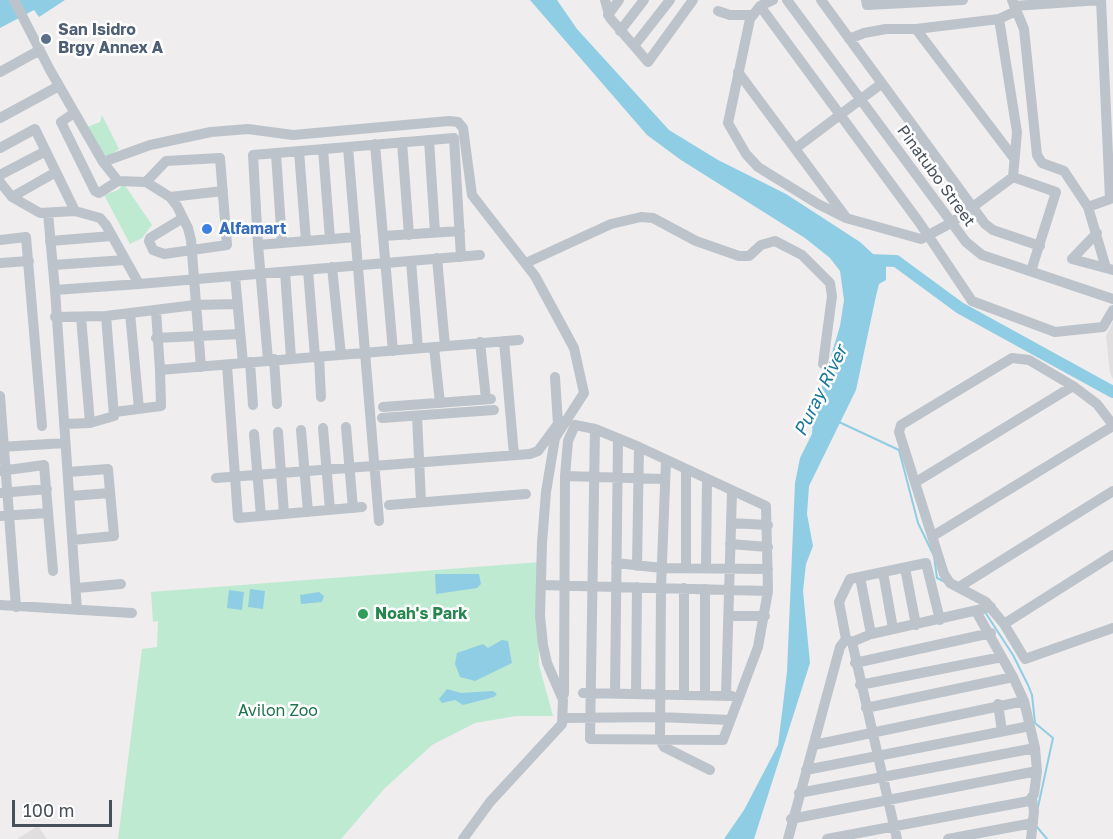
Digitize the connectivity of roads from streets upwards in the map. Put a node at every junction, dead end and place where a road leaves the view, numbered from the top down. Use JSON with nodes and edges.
{"nodes":[{"id":1,"x":14,"y":0,"type":"edge"},
{"id":2,"x":605,"y":0,"type":"edge"},
{"id":3,"x":619,"y":0,"type":"edge"},
{"id":4,"x":644,"y":0,"type":"edge"},
{"id":5,"x":693,"y":0,"type":"edge"},
{"id":6,"x":773,"y":0,"type":"edge"},
{"id":7,"x":787,"y":0,"type":"edge"},
{"id":8,"x":866,"y":0,"type":"edge"},
{"id":9,"x":963,"y":0,"type":"edge"},
{"id":10,"x":1101,"y":0,"type":"edge"},
{"id":11,"x":667,"y":1,"type":"edge"},
{"id":12,"x":825,"y":1,"type":"edge"},
{"id":13,"x":947,"y":1,"type":"edge"},
{"id":14,"x":1014,"y":5,"type":"edge"},
{"id":15,"x":760,"y":6,"type":"junction"},
{"id":16,"x":718,"y":11,"type":"dead end"},
{"id":17,"x":683,"y":14,"type":"junction"},
{"id":18,"x":608,"y":15,"type":"junction"},
{"id":19,"x":751,"y":15,"type":"junction"},
{"id":20,"x":999,"y":19,"type":"junction"},
{"id":21,"x":916,"y":29,"type":"junction"},
{"id":22,"x":620,"y":31,"type":"junction"},
{"id":23,"x":849,"y":39,"type":"junction"},
{"id":24,"x":634,"y":46,"type":"junction"},
{"id":25,"x":40,"y":50,"type":"junction"},
{"id":26,"x":0,"y":72,"type":"edge"},
{"id":27,"x":738,"y":72,"type":"junction"},
{"id":28,"x":880,"y":84,"type":"junction"},
{"id":29,"x":59,"y":86,"type":"junction"},
{"id":30,"x":861,"y":99,"type":"junction"},
{"id":31,"x":74,"y":112,"type":"junction"},
{"id":32,"x":841,"y":114,"type":"junction"},
{"id":33,"x":0,"y":117,"type":"edge"},
{"id":34,"x":429,"y":140,"type":"junction"},
{"id":35,"x":402,"y":142,"type":"junction"},
{"id":36,"x":375,"y":144,"type":"junction"},
{"id":37,"x":348,"y":147,"type":"junction"},
{"id":38,"x":0,"y":148,"type":"edge"},
{"id":39,"x":796,"y":148,"type":"junction"},
{"id":40,"x":323,"y":149,"type":"junction"},
{"id":41,"x":46,"y":151,"type":"junction"},
{"id":42,"x":299,"y":151,"type":"junction"},
{"id":43,"x":276,"y":154,"type":"junction"},
{"id":44,"x":1013,"y":157,"type":"junction"},
{"id":45,"x":103,"y":162,"type":"junction"},
{"id":46,"x":56,"y":172,"type":"junction"},
{"id":47,"x":0,"y":175,"type":"edge"},
{"id":48,"x":1013,"y":177,"type":"junction"},
{"id":49,"x":118,"y":181,"type":"junction"},
{"id":50,"x":0,"y":182,"type":"edge"},
{"id":51,"x":146,"y":182,"type":"junction"},
{"id":52,"x":223,"y":191,"type":"junction"},
{"id":53,"x":12,"y":197,"type":"junction"},
{"id":54,"x":170,"y":197,"type":"junction"},
{"id":55,"x":1111,"y":199,"type":"edge"},
{"id":56,"x":1088,"y":207,"type":"junction"},
{"id":57,"x":971,"y":208,"type":"junction"},
{"id":58,"x":75,"y":211,"type":"junction"},
{"id":59,"x":48,"y":213,"type":"junction"},
{"id":60,"x":183,"y":218,"type":"junction"},
{"id":61,"x":846,"y":218,"type":"junction"},
{"id":62,"x":951,"y":223,"type":"junction"},
{"id":63,"x":460,"y":231,"type":"junction"},
{"id":64,"x":435,"y":232,"type":"junction"},
{"id":65,"x":1096,"y":232,"type":"junction"},
{"id":66,"x":409,"y":234,"type":"junction"},
{"id":67,"x":112,"y":236,"type":"junction"},
{"id":68,"x":383,"y":236,"type":"junction"},
{"id":69,"x":356,"y":237,"type":"junction"},
{"id":70,"x":928,"y":237,"type":"junction"},
{"id":71,"x":330,"y":239,"type":"junction"},
{"id":72,"x":0,"y":240,"type":"edge"},
{"id":73,"x":51,"y":241,"type":"junction"},
{"id":74,"x":306,"y":241,"type":"junction"},
{"id":75,"x":282,"y":243,"type":"junction"},
{"id":76,"x":258,"y":245,"type":"junction"},
{"id":77,"x":1040,"y":246,"type":"junction"},
{"id":78,"x":191,"y":249,"type":"junction"},
{"id":79,"x":480,"y":255,"type":"dead end"},
{"id":80,"x":461,"y":257,"type":"junction"},
{"id":81,"x":437,"y":258,"type":"junction"},
{"id":82,"x":125,"y":260,"type":"junction"},
{"id":83,"x":29,"y":261,"type":"junction"},
{"id":84,"x":411,"y":261,"type":"junction"},
{"id":85,"x":0,"y":263,"type":"edge"},
{"id":86,"x":384,"y":263,"type":"junction"},
{"id":87,"x":526,"y":263,"type":"junction"},
{"id":88,"x":53,"y":265,"type":"junction"},
{"id":89,"x":358,"y":265,"type":"junction"},
{"id":90,"x":332,"y":267,"type":"junction"},
{"id":91,"x":1109,"y":269,"type":"edge"},
{"id":92,"x":308,"y":270,"type":"junction"},
{"id":93,"x":1031,"y":271,"type":"junction"},
{"id":94,"x":285,"y":272,"type":"junction"},
{"id":95,"x":259,"y":274,"type":"junction"},
{"id":96,"x":235,"y":276,"type":"junction"},
{"id":97,"x":193,"y":280,"type":"junction"},
{"id":98,"x":139,"y":284,"type":"junction"},
{"id":99,"x":55,"y":290,"type":"junction"},
{"id":100,"x":1113,"y":299,"type":"edge"},
{"id":101,"x":236,"y":304,"type":"junction"},
{"id":102,"x":195,"y":305,"type":"junction"},
{"id":103,"x":1113,"y":310,"type":"edge"},
{"id":104,"x":156,"y":311,"type":"junction"},
{"id":105,"x":130,"y":313,"type":"junction"},
{"id":106,"x":106,"y":316,"type":"junction"},
{"id":107,"x":55,"y":317,"type":"junction"},
{"id":108,"x":81,"y":317,"type":"junction"},
{"id":109,"x":240,"y":334,"type":"junction"},
{"id":110,"x":199,"y":336,"type":"junction"},
{"id":111,"x":156,"y":338,"type":"junction"},
{"id":112,"x":519,"y":340,"type":"dead end"},
{"id":113,"x":504,"y":341,"type":"junction"},
{"id":114,"x":480,"y":342,"type":"junction"},
{"id":115,"x":446,"y":346,"type":"junction"},
{"id":116,"x":434,"y":347,"type":"junction"},
{"id":117,"x":418,"y":348,"type":"junction"},
{"id":118,"x":393,"y":351,"type":"junction"},
{"id":119,"x":365,"y":354,"type":"junction"},
{"id":120,"x":341,"y":355,"type":"junction"},
{"id":121,"x":317,"y":357,"type":"junction"},
{"id":122,"x":291,"y":358,"type":"junction"},
{"id":123,"x":271,"y":359,"type":"junction"},
{"id":124,"x":246,"y":362,"type":"junction"},
{"id":125,"x":823,"y":363,"type":"dead end"},
{"id":126,"x":227,"y":365,"type":"junction"},
{"id":127,"x":201,"y":367,"type":"junction"},
{"id":128,"x":160,"y":370,"type":"junction"},
{"id":129,"x":555,"y":377,"type":"dead end"},
{"id":130,"x":1073,"y":386,"type":"junction"},
{"id":131,"x":0,"y":396,"type":"edge"},
{"id":132,"x":321,"y":397,"type":"dead end"},
{"id":133,"x":440,"y":403,"type":"junction"},
{"id":134,"x":490,"y":403,"type":"junction"},
{"id":135,"x":277,"y":404,"type":"dead end"},
{"id":136,"x":253,"y":405,"type":"dead end"},
{"id":137,"x":139,"y":409,"type":"junction"},
{"id":138,"x":115,"y":412,"type":"junction"},
{"id":139,"x":417,"y":416,"type":"junction"},
{"id":140,"x":90,"y":423,"type":"junction"},
{"id":141,"x":64,"y":424,"type":"junction"},
{"id":142,"x":42,"y":426,"type":"dead end"},
{"id":143,"x":1113,"y":426,"type":"edge"},
{"id":144,"x":346,"y":427,"type":"dead end"},
{"id":145,"x":323,"y":428,"type":"dead end"},
{"id":146,"x":595,"y":429,"type":"junction"},
{"id":147,"x":301,"y":430,"type":"dead end"},
{"id":148,"x":278,"y":432,"type":"dead end"},
{"id":149,"x":254,"y":434,"type":"dead end"},
{"id":150,"x":618,"y":438,"type":"junction"},
{"id":151,"x":65,"y":443,"type":"junction"},
{"id":152,"x":2,"y":447,"type":"edge"},
{"id":153,"x":639,"y":447,"type":"junction"},
{"id":154,"x":514,"y":455,"type":"junction"},
{"id":155,"x":420,"y":461,"type":"junction"},
{"id":156,"x":666,"y":461,"type":"junction"},
{"id":157,"x":374,"y":466,"type":"junction"},
{"id":158,"x":349,"y":467,"type":"junction"},
{"id":159,"x":686,"y":470,"type":"junction"},
{"id":160,"x":3,"y":471,"type":"edge"},
{"id":161,"x":328,"y":471,"type":"junction"},
{"id":162,"x":68,"y":472,"type":"junction"},
{"id":163,"x":306,"y":472,"type":"junction"},
{"id":164,"x":282,"y":473,"type":"junction"},
{"id":165,"x":258,"y":475,"type":"junction"},
{"id":166,"x":565,"y":476,"type":"junction"},
{"id":167,"x":235,"y":477,"type":"junction"},
{"id":168,"x":594,"y":477,"type":"junction"},
{"id":169,"x":617,"y":477,"type":"junction"},
{"id":170,"x":216,"y":478,"type":"dead end"},
{"id":171,"x":639,"y":478,"type":"junction"},
{"id":172,"x":707,"y":478,"type":"junction"},
{"id":173,"x":664,"y":479,"type":"junction"},
{"id":174,"x":916,"y":482,"type":"junction"},
{"id":175,"x":46,"y":489,"type":"junction"},
{"id":176,"x":732,"y":492,"type":"junction"},
{"id":177,"x":1113,"y":492,"type":"edge"},
{"id":178,"x":4,"y":493,"type":"edge"},
{"id":179,"x":110,"y":493,"type":"junction"},
{"id":180,"x":526,"y":494,"type":"dead end"},
{"id":181,"x":70,"y":496,"type":"junction"},
{"id":182,"x":421,"y":501,"type":"junction"},
{"id":183,"x":389,"y":505,"type":"dead end"},
{"id":184,"x":330,"y":510,"type":"junction"},
{"id":185,"x":308,"y":512,"type":"junction"},
{"id":186,"x":48,"y":513,"type":"junction"},
{"id":187,"x":284,"y":514,"type":"junction"},
{"id":188,"x":5,"y":516,"type":"edge"},
{"id":189,"x":261,"y":516,"type":"junction"},
{"id":190,"x":379,"y":521,"type":"dead end"},
{"id":191,"x":731,"y":523,"type":"junction"},
{"id":192,"x":768,"y":525,"type":"junction"},
{"id":193,"x":933,"y":536,"type":"junction"},
{"id":194,"x":73,"y":540,"type":"junction"},
{"id":195,"x":730,"y":544,"type":"junction"},
{"id":196,"x":768,"y":547,"type":"junction"},
{"id":197,"x":1113,"y":555,"type":"edge"},
{"id":198,"x":616,"y":563,"type":"junction"},
{"id":199,"x":637,"y":566,"type":"junction"},
{"id":200,"x":706,"y":567,"type":"junction"},
{"id":201,"x":662,"y":568,"type":"junction"},
{"id":202,"x":687,"y":568,"type":"junction"},
{"id":203,"x":730,"y":568,"type":"junction"},
{"id":204,"x":904,"y":568,"type":"junction"},
{"id":205,"x":768,"y":569,"type":"junction"},
{"id":206,"x":53,"y":571,"type":"dead end"},
{"id":207,"x":883,"y":572,"type":"junction"},
{"id":208,"x":860,"y":577,"type":"junction"},
{"id":209,"x":121,"y":584,"type":"dead end"},
{"id":210,"x":564,"y":584,"type":"junction"},
{"id":211,"x":541,"y":585,"type":"junction"},
{"id":212,"x":942,"y":585,"type":"junction"},
{"id":213,"x":592,"y":586,"type":"junction"},
{"id":214,"x":616,"y":586,"type":"junction"},
{"id":215,"x":637,"y":587,"type":"junction"},
{"id":216,"x":959,"y":587,"type":"junction"},
{"id":217,"x":77,"y":588,"type":"junction"},
{"id":218,"x":661,"y":588,"type":"junction"},
{"id":219,"x":684,"y":588,"type":"junction"},
{"id":220,"x":705,"y":589,"type":"junction"},
{"id":221,"x":730,"y":590,"type":"junction"},
{"id":222,"x":768,"y":591,"type":"junction"},
{"id":223,"x":0,"y":605,"type":"edge"},
{"id":224,"x":16,"y":607,"type":"junction"},
{"id":225,"x":77,"y":610,"type":"junction"},
{"id":226,"x":984,"y":610,"type":"junction"},
{"id":227,"x":132,"y":613,"type":"dead end"},
{"id":228,"x":730,"y":616,"type":"junction"},
{"id":229,"x":765,"y":616,"type":"junction"},
{"id":230,"x":940,"y":620,"type":"junction"},
{"id":231,"x":1004,"y":624,"type":"junction"},
{"id":232,"x":916,"y":625,"type":"junction"},
{"id":233,"x":1113,"y":628,"type":"edge"},
{"id":234,"x":893,"y":629,"type":"junction"},
{"id":235,"x":991,"y":633,"type":"junction"},
{"id":236,"x":871,"y":634,"type":"junction"},
{"id":237,"x":849,"y":641,"type":"junction"},
{"id":238,"x":1002,"y":657,"type":"junction"},
{"id":239,"x":855,"y":663,"type":"junction"},
{"id":240,"x":1013,"y":677,"type":"junction"},
{"id":241,"x":860,"y":685,"type":"junction"},
{"id":242,"x":586,"y":693,"type":"junction"},
{"id":243,"x":615,"y":693,"type":"junction"},
{"id":244,"x":564,"y":694,"type":"dead end"},
{"id":245,"x":636,"y":694,"type":"junction"},
{"id":246,"x":659,"y":694,"type":"junction"},
{"id":247,"x":705,"y":694,"type":"junction"},
{"id":248,"x":684,"y":695,"type":"junction"},
{"id":249,"x":726,"y":695,"type":"junction"},
{"id":250,"x":738,"y":697,"type":"junction"},
{"id":251,"x":1024,"y":701,"type":"junction"},
{"id":252,"x":998,"y":704,"type":"junction"},
{"id":253,"x":866,"y":708,"type":"junction"},
{"id":254,"x":591,"y":717,"type":"junction"},
{"id":255,"x":659,"y":717,"type":"junction"},
{"id":256,"x":564,"y":718,"type":"junction"},
{"id":257,"x":730,"y":720,"type":"junction"},
{"id":258,"x":1030,"y":726,"type":"junction"},
{"id":259,"x":1002,"y":731,"type":"junction"},
{"id":260,"x":872,"y":732,"type":"junction"},
{"id":261,"x":660,"y":740,"type":"junction"},
{"id":262,"x":814,"y":745,"type":"junction"},
{"id":263,"x":1035,"y":748,"type":"junction"},
{"id":264,"x":877,"y":756,"type":"junction"},
{"id":265,"x":710,"y":770,"type":"dead end"},
{"id":266,"x":806,"y":770,"type":"junction"},
{"id":267,"x":1037,"y":771,"type":"junction"},
{"id":268,"x":882,"y":778,"type":"junction"},
{"id":269,"x":799,"y":793,"type":"junction"},
{"id":270,"x":1032,"y":799,"type":"junction"},
{"id":271,"x":888,"y":801,"type":"junction"},
{"id":272,"x":791,"y":819,"type":"junction"},
{"id":273,"x":1033,"y":823,"type":"junction"},
{"id":274,"x":894,"y":826,"type":"junction"},
{"id":275,"x":464,"y":839,"type":"edge"},
{"id":276,"x":788,"y":839,"type":"edge"},
{"id":277,"x":827,"y":839,"type":"edge"},
{"id":278,"x":897,"y":839,"type":"edge"},
{"id":279,"x":948,"y":839,"type":"edge"},
{"id":280,"x":1031,"y":839,"type":"edge"}],
"edges":[{"from":1,"to":25,"type":"street"},
{"from":2,"to":18,"type":"street"},
{"from":3,"to":18,"type":"street"},
{"from":4,"to":22,"type":"street"},
{"from":5,"to":17,"type":"street"},
{"from":6,"to":15,"type":"street"},
{"from":7,"to":30,"type":"street","name":"Pinatubo Street"},
{"from":8,"to":13,"type":"street"},
{"from":9,"to":13,"type":"street"},
{"from":10,"to":14,"type":"street"},
{"from":10,"to":55,"type":"street"},
{"from":11,"to":17,"type":"street"},
{"from":11,"to":24,"type":"street"},
{"from":12,"to":23,"type":"street"},
{"from":14,"to":20,"type":"street"},
{"from":14,"to":56,"type":"street"},
{"from":15,"to":19,"type":"street"},
{"from":15,"to":32,"type":"street"},
{"from":16,"to":19,"type":"street"},
{"from":17,"to":24,"type":"street"},
{"from":18,"to":22,"type":"street"},
{"from":19,"to":27,"type":"street"},
{"from":20,"to":21,"type":"street"},
{"from":20,"to":44,"type":"street"},
{"from":21,"to":23,"type":"street"},
{"from":21,"to":44,"type":"street"},
{"from":22,"to":24,"type":"street"},
{"from":23,"to":28,"type":"street"},
{"from":25,"to":26,"type":"street"},
{"from":25,"to":29,"type":"street"},
{"from":27,"to":39,"type":"street"},
{"from":27,"to":61,"type":"street"},
{"from":28,"to":30,"type":"street"},
{"from":28,"to":57,"type":"street"},
{"from":29,"to":31,"type":"street"},
{"from":29,"to":33,"type":"street"},
{"from":30,"to":32,"type":"street"},
{"from":30,"to":62,"type":"street","name":"Pinatubo Street"},
{"from":31,"to":45,"type":"street"},
{"from":31,"to":49,"type":"street"},
{"from":32,"to":39,"type":"street"},
{"from":32,"to":70,"type":"street"},
{"from":34,"to":35,"type":"street"},
{"from":34,"to":63,"type":"street"},
{"from":34,"to":64,"type":"street"},
{"from":35,"to":36,"type":"street"},
{"from":35,"to":66,"type":"street"},
{"from":36,"to":37,"type":"street"},
{"from":36,"to":68,"type":"street"},
{"from":37,"to":40,"type":"street"},
{"from":37,"to":69,"type":"street"},
{"from":38,"to":41,"type":"street"},
{"from":39,"to":61,"type":"street"},
{"from":40,"to":42,"type":"street"},
{"from":40,"to":71,"type":"street"},
{"from":41,"to":46,"type":"street"},
{"from":41,"to":47,"type":"street"},
{"from":42,"to":43,"type":"street"},
{"from":42,"to":74,"type":"street"},
{"from":43,"to":75,"type":"street"},
{"from":43,"to":76,"type":"street"},
{"from":44,"to":48,"type":"street"},
{"from":45,"to":49,"type":"street"},
{"from":45,"to":87,"type":"street"},
{"from":46,"to":53,"type":"street"},
{"from":46,"to":58,"type":"street"},
{"from":48,"to":57,"type":"street"},
{"from":48,"to":77,"type":"street"},
{"from":49,"to":51,"type":"street"},
{"from":50,"to":53,"type":"street"},
{"from":51,"to":52,"type":"street"},
{"from":51,"to":54,"type":"street"},
{"from":52,"to":54,"type":"street"},
{"from":52,"to":78,"type":"street"},
{"from":53,"to":59,"type":"street"},
{"from":54,"to":60,"type":"street"},
{"from":55,"to":56,"type":"street"},
{"from":56,"to":65,"type":"street"},
{"from":57,"to":62,"type":"street"},
{"from":57,"to":77,"type":"street"},
{"from":58,"to":59,"type":"street"},
{"from":58,"to":67,"type":"street"},
{"from":59,"to":73,"type":"street"},
{"from":60,"to":78,"type":"street"},
{"from":60,"to":78,"type":"street"},
{"from":61,"to":70,"type":"street"},
{"from":62,"to":70,"type":"street"},
{"from":62,"to":93,"type":"street","name":"Pinatubo Street"},
{"from":63,"to":64,"type":"street"},
{"from":63,"to":80,"type":"street"},
{"from":64,"to":66,"type":"street"},
{"from":65,"to":91,"type":"street"},
{"from":65,"to":91,"type":"street"},
{"from":66,"to":68,"type":"street"},
{"from":67,"to":73,"type":"street"},
{"from":67,"to":82,"type":"street"},
{"from":68,"to":86,"type":"street"},
{"from":69,"to":71,"type":"street"},
{"from":69,"to":89,"type":"street"},
{"from":70,"to":103,"type":"street"},
{"from":71,"to":74,"type":"street"},
{"from":72,"to":83,"type":"street"},
{"from":73,"to":88,"type":"street"},
{"from":74,"to":75,"type":"street"},
{"from":75,"to":76,"type":"street"},
{"from":76,"to":95,"type":"street"},
{"from":77,"to":93,"type":"street"},
{"from":78,"to":97,"type":"street"},
{"from":79,"to":80,"type":"street"},
{"from":80,"to":81,"type":"street"},
{"from":81,"to":84,"type":"street"},
{"from":81,"to":115,"type":"street"},
{"from":82,"to":88,"type":"street"},
{"from":82,"to":98,"type":"street"},
{"from":83,"to":85,"type":"street"},
{"from":83,"to":142,"type":"street"},
{"from":84,"to":86,"type":"street"},
{"from":84,"to":117,"type":"street"},
{"from":86,"to":89,"type":"street"},
{"from":86,"to":118,"type":"street"},
{"from":87,"to":125,"type":"street"},
{"from":87,"to":211,"type":"street"},
{"from":88,"to":99,"type":"street"},
{"from":89,"to":90,"type":"street"},
{"from":89,"to":119,"type":"street"},
{"from":90,"to":92,"type":"street"},
{"from":90,"to":120,"type":"street"},
{"from":92,"to":94,"type":"street"},
{"from":92,"to":121,"type":"street"},
{"from":93,"to":100,"type":"street","name":"Pinatubo Street"},
{"from":94,"to":95,"type":"street"},
{"from":94,"to":122,"type":"street"},
{"from":95,"to":96,"type":"street"},
{"from":95,"to":123,"type":"street"},
{"from":96,"to":97,"type":"street"},
{"from":96,"to":101,"type":"street"},
{"from":97,"to":98,"type":"street"},
{"from":97,"to":102,"type":"street"},
{"from":98,"to":99,"type":"street"},
{"from":99,"to":107,"type":"street"},
{"from":101,"to":102,"type":"street"},
{"from":101,"to":109,"type":"street"},
{"from":102,"to":104,"type":"street"},
{"from":102,"to":110,"type":"street"},
{"from":104,"to":105,"type":"street"},
{"from":104,"to":111,"type":"street"},
{"from":105,"to":106,"type":"street"},
{"from":105,"to":137,"type":"street"},
{"from":106,"to":108,"type":"street"},
{"from":106,"to":138,"type":"street"},
{"from":107,"to":108,"type":"street"},
{"from":107,"to":141,"type":"street"},
{"from":108,"to":140,"type":"street"},
{"from":109,"to":110,"type":"street"},
{"from":109,"to":124,"type":"street"},
{"from":110,"to":111,"type":"street"},
{"from":110,"to":127,"type":"street"},
{"from":111,"to":128,"type":"street"},
{"from":112,"to":113,"type":"street"},
{"from":113,"to":114,"type":"street"},
{"from":113,"to":154,"type":"street"},
{"from":114,"to":115,"type":"street"},
{"from":114,"to":134,"type":"street"},
{"from":115,"to":116,"type":"street"},
{"from":116,"to":117,"type":"street"},
{"from":116,"to":133,"type":"street"},
{"from":117,"to":118,"type":"street"},
{"from":118,"to":119,"type":"street"},
{"from":119,"to":120,"type":"street"},
{"from":119,"to":157,"type":"street"},
{"from":120,"to":121,"type":"street"},
{"from":121,"to":122,"type":"street"},
{"from":121,"to":132,"type":"street"},
{"from":122,"to":123,"type":"street"},
{"from":123,"to":124,"type":"street"},
{"from":123,"to":135,"type":"street"},
{"from":124,"to":126,"type":"street"},
{"from":124,"to":136,"type":"street"},
{"from":126,"to":127,"type":"street"},
{"from":126,"to":167,"type":"street"},
{"from":127,"to":128,"type":"street"},
{"from":128,"to":137,"type":"street"},
{"from":129,"to":154,"type":"street"},
{"from":130,"to":143,"type":"street"},
{"from":130,"to":174,"type":"street"},
{"from":130,"to":174,"type":"street"},
{"from":131,"to":152,"type":"street"},
{"from":133,"to":134,"type":"street"},
{"from":133,"to":139,"type":"street"},
{"from":134,"to":139,"type":"street"},
{"from":137,"to":138,"type":"street"},
{"from":138,"to":140,"type":"street"},
{"from":139,"to":155,"type":"street"},
{"from":140,"to":141,"type":"street"},
{"from":141,"to":151,"type":"street"},
{"from":143,"to":193,"type":"street"},
{"from":144,"to":158,"type":"street"},
{"from":145,"to":161,"type":"street"},
{"from":146,"to":150,"type":"street"},
{"from":146,"to":166,"type":"street"},
{"from":146,"to":168,"type":"street"},
{"from":147,"to":163,"type":"street"},
{"from":148,"to":164,"type":"street"},
{"from":149,"to":165,"type":"street"},
{"from":150,"to":153,"type":"street"},
{"from":150,"to":169,"type":"street"},
{"from":151,"to":152,"type":"street"},
{"from":151,"to":162,"type":"street"},
{"from":152,"to":160,"type":"street"},
{"from":153,"to":156,"type":"street"},
{"from":153,"to":171,"type":"street"},
{"from":154,"to":155,"type":"street"},
{"from":155,"to":157,"type":"street"},
{"from":155,"to":182,"type":"street"},
{"from":156,"to":159,"type":"street"},
{"from":156,"to":173,"type":"street"},
{"from":157,"to":158,"type":"street"},
{"from":157,"to":190,"type":"street"},
{"from":158,"to":161,"type":"street"},
{"from":158,"to":184,"type":"street"},
{"from":159,"to":172,"type":"street"},
{"from":159,"to":202,"type":"street"},
{"from":160,"to":175,"type":"street"},
{"from":160,"to":178,"type":"street"},
{"from":161,"to":163,"type":"street"},
{"from":161,"to":184,"type":"street"},
{"from":162,"to":179,"type":"street"},
{"from":162,"to":181,"type":"street"},
{"from":163,"to":164,"type":"street"},
{"from":163,"to":185,"type":"street"},
{"from":164,"to":165,"type":"street"},
{"from":164,"to":187,"type":"street"},
{"from":165,"to":167,"type":"street"},
{"from":165,"to":189,"type":"street"},
{"from":166,"to":168,"type":"street"},
{"from":166,"to":210,"type":"street"},
{"from":167,"to":170,"type":"street"},
{"from":167,"to":189,"type":"street"},
{"from":168,"to":169,"type":"street"},
{"from":168,"to":213,"type":"street"},
{"from":169,"to":171,"type":"street"},
{"from":169,"to":198,"type":"street"},
{"from":171,"to":173,"type":"street"},
{"from":171,"to":199,"type":"street"},
{"from":172,"to":176,"type":"street"},
{"from":172,"to":200,"type":"street"},
{"from":173,"to":201,"type":"street"},
{"from":174,"to":193,"type":"street"},
{"from":175,"to":178,"type":"street"},
{"from":175,"to":186,"type":"street"},
{"from":176,"to":191,"type":"street"},
{"from":176,"to":192,"type":"street"},
{"from":177,"to":216,"type":"street"},
{"from":178,"to":188,"type":"street"},
{"from":179,"to":181,"type":"street"},
{"from":179,"to":194,"type":"street"},
{"from":180,"to":182,"type":"street"},
{"from":181,"to":194,"type":"street"},
{"from":182,"to":183,"type":"street"},
{"from":184,"to":185,"type":"street"},
{"from":185,"to":187,"type":"street"},
{"from":186,"to":188,"type":"street"},
{"from":186,"to":206,"type":"street"},
{"from":187,"to":189,"type":"street"},
{"from":188,"to":224,"type":"street"},
{"from":191,"to":192,"type":"street"},
{"from":191,"to":195,"type":"street"},
{"from":192,"to":196,"type":"street"},
{"from":193,"to":212,"type":"street"},
{"from":194,"to":217,"type":"street"},
{"from":195,"to":196,"type":"street"},
{"from":195,"to":203,"type":"street"},
{"from":196,"to":205,"type":"street"},
{"from":197,"to":231,"type":"street"},
{"from":198,"to":199,"type":"street"},
{"from":198,"to":214,"type":"street"},
{"from":199,"to":201,"type":"street"},
{"from":200,"to":202,"type":"street"},
{"from":200,"to":203,"type":"street"},
{"from":201,"to":202,"type":"street"},
{"from":201,"to":218,"type":"street"},
{"from":203,"to":205,"type":"street"},
{"from":203,"to":221,"type":"street"},
{"from":204,"to":207,"type":"street"},
{"from":204,"to":212,"type":"street"},
{"from":204,"to":232,"type":"street"},
{"from":205,"to":222,"type":"street"},
{"from":207,"to":208,"type":"street"},
{"from":207,"to":234,"type":"street"},
{"from":208,"to":236,"type":"street"},
{"from":208,"to":237,"type":"street"},
{"from":209,"to":217,"type":"street"},
{"from":210,"to":211,"type":"street"},
{"from":210,"to":213,"type":"street"},
{"from":210,"to":244,"type":"street"},
{"from":211,"to":256,"type":"street"},
{"from":212,"to":216,"type":"street"},
{"from":212,"to":230,"type":"street"},
{"from":213,"to":214,"type":"street"},
{"from":213,"to":242,"type":"street"},
{"from":214,"to":215,"type":"street"},
{"from":214,"to":243,"type":"street"},
{"from":215,"to":218,"type":"street"},
{"from":215,"to":245,"type":"street"},
{"from":216,"to":226,"type":"street"},
{"from":217,"to":225,"type":"street"},
{"from":218,"to":219,"type":"street"},
{"from":218,"to":246,"type":"street"},
{"from":219,"to":220,"type":"street"},
{"from":219,"to":248,"type":"street"},
{"from":220,"to":221,"type":"street"},
{"from":220,"to":247,"type":"street"},
{"from":221,"to":222,"type":"street"},
{"from":221,"to":228,"type":"street"},
{"from":222,"to":229,"type":"street"},
{"from":223,"to":224,"type":"street"},
{"from":224,"to":225,"type":"street"},
{"from":225,"to":227,"type":"street"},
{"from":226,"to":230,"type":"street"},
{"from":226,"to":231,"type":"street"},
{"from":226,"to":235,"type":"street"},
{"from":228,"to":229,"type":"street"},
{"from":228,"to":249,"type":"street"},
{"from":229,"to":250,"type":"street"},
{"from":230,"to":232,"type":"street"},
{"from":231,"to":233,"type":"street"},
{"from":232,"to":234,"type":"street"},
{"from":234,"to":236,"type":"street"},
{"from":235,"to":238,"type":"street"},
{"from":235,"to":239,"type":"street"},
{"from":236,"to":237,"type":"street"},
{"from":237,"to":239,"type":"street"},
{"from":237,"to":262,"type":"street"},
{"from":238,"to":240,"type":"street"},
{"from":238,"to":241,"type":"street"},
{"from":239,"to":241,"type":"street"},
{"from":240,"to":251,"type":"street"},
{"from":240,"to":253,"type":"street"},
{"from":241,"to":253,"type":"street"},
{"from":242,"to":243,"type":"street"},
{"from":242,"to":254,"type":"street"},
{"from":243,"to":245,"type":"street"},
{"from":245,"to":246,"type":"street"},
{"from":246,"to":248,"type":"street"},
{"from":246,"to":255,"type":"street"},
{"from":247,"to":248,"type":"street"},
{"from":247,"to":249,"type":"street"},
{"from":249,"to":250,"type":"street"},
{"from":250,"to":257,"type":"street"},
{"from":251,"to":252,"type":"street"},
{"from":251,"to":258,"type":"street"},
{"from":252,"to":259,"type":"street"},
{"from":252,"to":260,"type":"street"},
{"from":253,"to":260,"type":"street"},
{"from":254,"to":255,"type":"street"},
{"from":254,"to":256,"type":"street"},
{"from":254,"to":261,"type":"street"},
{"from":255,"to":257,"type":"street"},
{"from":255,"to":261,"type":"street"},
{"from":256,"to":275,"type":"street"},
{"from":257,"to":261,"type":"street"},
{"from":258,"to":259,"type":"street"},
{"from":258,"to":263,"type":"street"},
{"from":259,"to":264,"type":"street"},
{"from":260,"to":262,"type":"street"},
{"from":260,"to":264,"type":"street"},
{"from":261,"to":265,"type":"street"},
{"from":262,"to":266,"type":"street"},
{"from":263,"to":267,"type":"street"},
{"from":263,"to":268,"type":"street"},
{"from":264,"to":266,"type":"street"},
{"from":264,"to":268,"type":"street"},
{"from":266,"to":269,"type":"street"},
{"from":267,"to":270,"type":"street"},
{"from":267,"to":271,"type":"street"},
{"from":268,"to":269,"type":"street"},
{"from":268,"to":271,"type":"street"},
{"from":269,"to":272,"type":"street"},
{"from":270,"to":273,"type":"street"},
{"from":270,"to":274,"type":"street"},
{"from":271,"to":272,"type":"street"},
{"from":271,"to":274,"type":"street"},
{"from":272,"to":276,"type":"street"},
{"from":273,"to":279,"type":"street"},
{"from":273,"to":280,"type":"street"},
{"from":274,"to":277,"type":"street"},
{"from":274,"to":278,"type":"street"}]}
